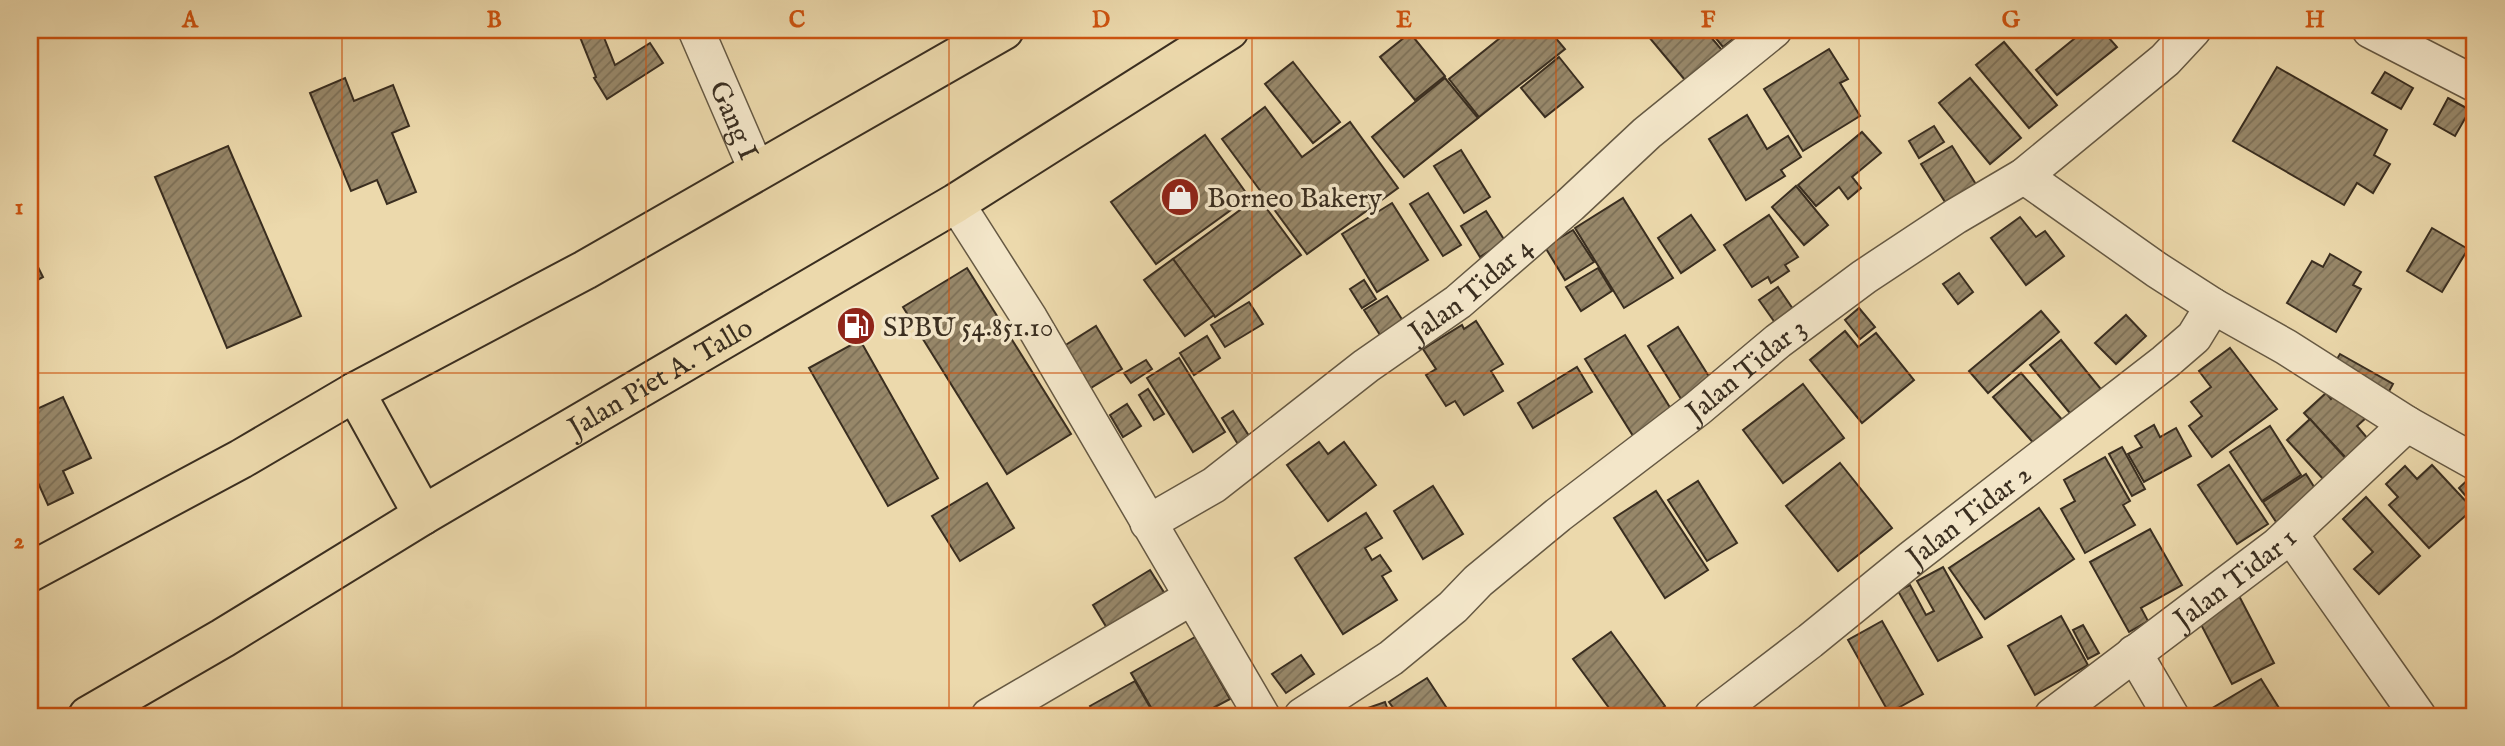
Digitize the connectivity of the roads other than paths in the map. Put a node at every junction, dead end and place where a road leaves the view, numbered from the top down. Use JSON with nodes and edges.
{"nodes":[{"id":1,"x":696,"y":30,"type":"edge"},
{"id":2,"x":1004,"y":30,"type":"edge"},
{"id":3,"x":1229,"y":30,"type":"edge"},
{"id":4,"x":1774,"y":30,"type":"edge"},
{"id":5,"x":2193,"y":30,"type":"edge"},
{"id":6,"x":2370,"y":30,"type":"edge"},
{"id":7,"x":2475,"y":84,"type":"edge"},
{"id":8,"x":757,"y":170,"type":"junction"},
{"id":9,"x":2024,"y":176,"type":"junction"},
{"id":10,"x":956,"y":203,"type":"junction"},
{"id":11,"x":2213,"y":306,"type":"junction"},
{"id":12,"x":355,"y":392,"type":"junction"},
{"id":13,"x":2407,"y":424,"type":"junction"},
{"id":14,"x":2475,"y":462,"type":"edge"},
{"id":15,"x":423,"y":515,"type":"junction"},
{"id":16,"x":1148,"y":523,"type":"junction"},
{"id":17,"x":2290,"y":534,"type":"junction"},
{"id":18,"x":30,"y":572,"type":"edge"},
{"id":19,"x":1192,"y":597,"type":"junction"},
{"id":20,"x":2134,"y":653,"type":"junction"},
{"id":21,"x":88,"y":716,"type":"edge"},
{"id":22,"x":989,"y":716,"type":"edge"},
{"id":23,"x":1262,"y":716,"type":"edge"},
{"id":24,"x":1302,"y":716,"type":"edge"},
{"id":25,"x":1712,"y":716,"type":"edge"},
{"id":26,"x":2052,"y":716,"type":"edge"},
{"id":27,"x":2171,"y":716,"type":"edge"},
{"id":28,"x":2418,"y":716,"type":"edge"}],
"edges":[{"from":1,"to":8,"type":"street","name":"Gang I"},
{"from":2,"to":8,"type":"main road"},
{"from":3,"to":10,"type":"main road","name":"Jalan Piet A. Tallo"},
{"from":4,"to":16,"type":"street","name":"Jalan Tidar 4"},
{"from":5,"to":9,"type":"street","name":"Jalan Tidar 3"},
{"from":6,"to":7,"type":"street"},
{"from":8,"to":12,"type":"main road"},
{"from":9,"to":11,"type":"street"},
{"from":9,"to":24,"type":"street","name":"Jalan Tidar 3"},
{"from":10,"to":15,"type":"main road","name":"Jalan Piet A. Tallo"},
{"from":10,"to":16,"type":"street"},
{"from":11,"to":13,"type":"street"},
{"from":11,"to":25,"type":"street","name":"Jalan Tidar 2"},
{"from":12,"to":15,"type":"main road"},
{"from":12,"to":18,"type":"main road"},
{"from":13,"to":14,"type":"street"},
{"from":13,"to":17,"type":"street","name":"Jalan Tidar 1"},
{"from":15,"to":21,"type":"main road","name":"Jalan Piet A. Tallo"},
{"from":16,"to":19,"type":"street"},
{"from":17,"to":20,"type":"street","name":"Jalan Tidar 1"},
{"from":17,"to":28,"type":"street"},
{"from":19,"to":22,"type":"street"},
{"from":19,"to":23,"type":"street"},
{"from":20,"to":26,"type":"street","name":"Jalan Tidar 1"},
{"from":20,"to":27,"type":"street"}]}
